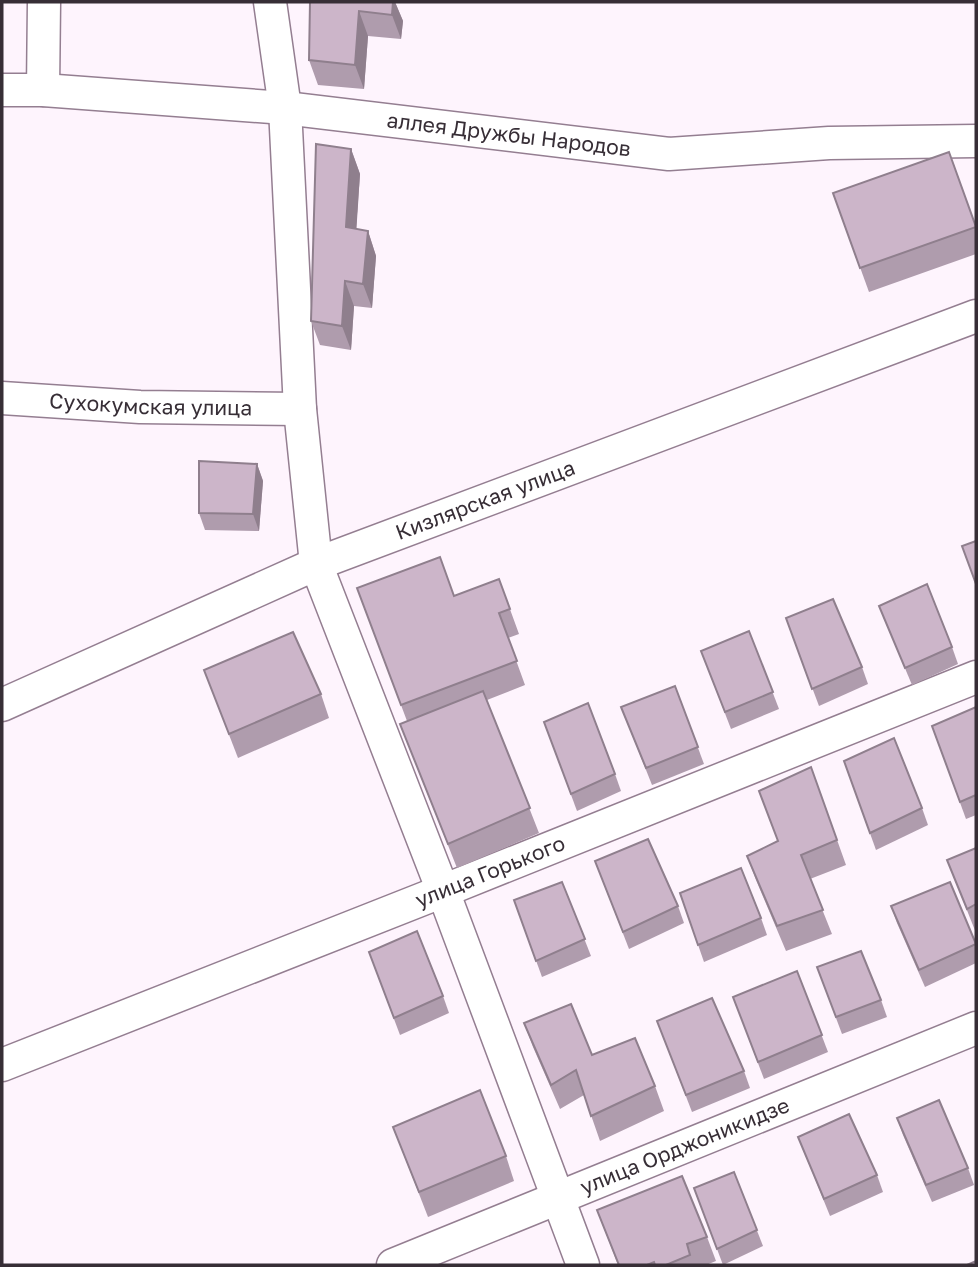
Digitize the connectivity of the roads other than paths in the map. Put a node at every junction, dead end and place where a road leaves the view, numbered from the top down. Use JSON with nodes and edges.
{"nodes":[{"id":1,"x":44,"y":2,"type":"edge"},
{"id":2,"x":270,"y":2,"type":"edge"},
{"id":3,"x":2,"y":89,"type":"edge"},
{"id":4,"x":43,"y":90,"type":"junction"},
{"id":5,"x":285,"y":108,"type":"junction"},
{"id":6,"x":976,"y":141,"type":"edge"},
{"id":7,"x":976,"y":316,"type":"edge"},
{"id":8,"x":2,"y":398,"type":"edge"},
{"id":9,"x":300,"y":409,"type":"junction"},
{"id":10,"x":316,"y":564,"type":"junction"},
{"id":11,"x":976,"y":677,"type":"edge"},
{"id":12,"x":2,"y":705,"type":"edge"},
{"id":13,"x":443,"y":891,"type":"junction"},
{"id":14,"x":976,"y":1028,"type":"edge"},
{"id":15,"x":2,"y":1065,"type":"edge"},
{"id":16,"x":557,"y":1198,"type":"junction"},
{"id":17,"x":393,"y":1265,"type":"edge"},
{"id":18,"x":583,"y":1265,"type":"edge"}],
"edges":[{"from":1,"to":4,"type":"street"},
{"from":2,"to":5,"type":"street"},
{"from":3,"to":4,"type":"street","name":"аллея Дружбы Народов"},
{"from":4,"to":5,"type":"street","name":"аллея Дружбы Народов"},
{"from":5,"to":6,"type":"street","name":"аллея Дружбы Народов"},
{"from":5,"to":9,"type":"street"},
{"from":7,"to":10,"type":"street","name":"Кизлярская улица"},
{"from":8,"to":9,"type":"street","name":"Сухокумская улица"},
{"from":9,"to":10,"type":"street"},
{"from":10,"to":12,"type":"street","name":"Кизлярская улица"},
{"from":10,"to":13,"type":"street"},
{"from":11,"to":13,"type":"street","name":"улица Горького"},
{"from":13,"to":15,"type":"street","name":"улица Горького"},
{"from":13,"to":16,"type":"street"},
{"from":14,"to":16,"type":"street","name":"улица Орджоникидзе"},
{"from":16,"to":17,"type":"street","name":"улица Орджоникидзе"},
{"from":16,"to":18,"type":"street"}]}
